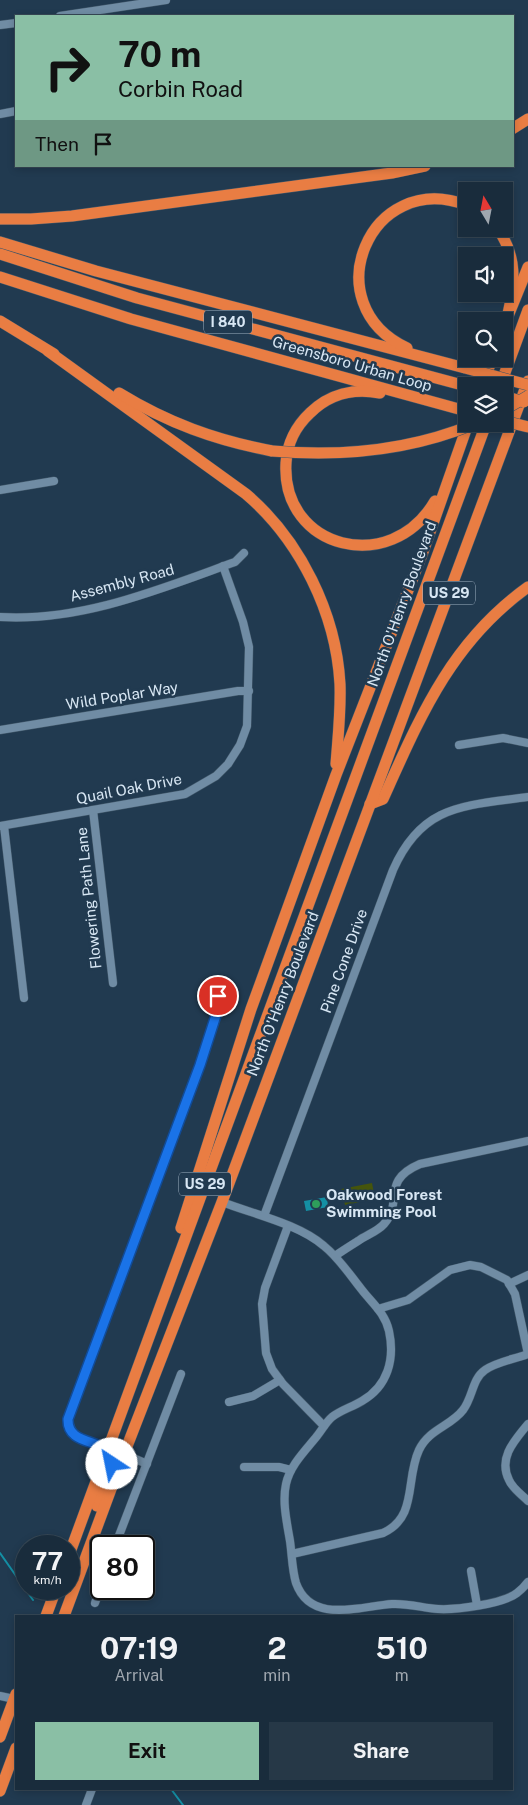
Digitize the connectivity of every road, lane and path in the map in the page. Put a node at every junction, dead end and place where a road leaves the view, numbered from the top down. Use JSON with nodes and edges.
{"nodes":[{"id":1,"x":166,"y":0,"type":"edge"},
{"id":2,"x":67,"y":15,"type":"edge"},
{"id":3,"x":15,"y":23,"type":"edge"},
{"id":4,"x":0,"y":25,"type":"edge"},
{"id":5,"x":15,"y":111,"type":"edge"},
{"id":6,"x":0,"y":114,"type":"edge"},
{"id":7,"x":528,"y":119,"type":"edge"},
{"id":8,"x":514,"y":128,"type":"edge"},
{"id":9,"x":420,"y":167,"type":"edge"},
{"id":10,"x":458,"y":202,"type":"edge"},
{"id":11,"x":0,"y":219,"type":"edge"},
{"id":12,"x":503,"y":238,"type":"edge"},
{"id":13,"x":0,"y":242,"type":"edge"},
{"id":14,"x":0,"y":254,"type":"edge"},
{"id":15,"x":528,"y":267,"type":"edge"},
{"id":16,"x":0,"y":277,"type":"edge"},
{"id":17,"x":528,"y":310,"type":"edge"},
{"id":18,"x":508,"y":312,"type":"edge"},
{"id":19,"x":509,"y":312,"type":"edge"},
{"id":20,"x":0,"y":321,"type":"edge"},
{"id":21,"x":48,"y":351,"type":"junction"},
{"id":22,"x":427,"y":358,"type":"junction"},
{"id":23,"x":503,"y":377,"type":"edge"},
{"id":24,"x":528,"y":381,"type":"edge"},
{"id":25,"x":458,"y":384,"type":"edge"},
{"id":26,"x":528,"y":385,"type":"edge"},
{"id":27,"x":411,"y":396,"type":"junction"},
{"id":28,"x":528,"y":396,"type":"edge"},
{"id":29,"x":513,"y":399,"type":"edge"},
{"id":30,"x":528,"y":403,"type":"edge"},
{"id":31,"x":513,"y":405,"type":"edge"},
{"id":32,"x":458,"y":409,"type":"edge"},
{"id":33,"x":513,"y":423,"type":"edge"},
{"id":34,"x":528,"y":427,"type":"edge"},
{"id":35,"x":458,"y":429,"type":"edge"},
{"id":36,"x":465,"y":432,"type":"edge"},
{"id":37,"x":483,"y":432,"type":"edge"},
{"id":38,"x":447,"y":480,"type":"junction"},
{"id":39,"x":54,"y":481,"type":"dead end"},
{"id":40,"x":0,"y":490,"type":"edge"},
{"id":41,"x":244,"y":553,"type":"dead end"},
{"id":42,"x":223,"y":566,"type":"junction"},
{"id":43,"x":528,"y":587,"type":"edge"},
{"id":44,"x":0,"y":617,"type":"edge"},
{"id":45,"x":249,"y":691,"type":"junction"},
{"id":46,"x":0,"y":730,"type":"edge"},
{"id":47,"x":528,"y":743,"type":"edge"},
{"id":48,"x":459,"y":745,"type":"dead end"},
{"id":49,"x":336,"y":775,"type":"junction"},
{"id":50,"x":528,"y":797,"type":"edge"},
{"id":51,"x":370,"y":804,"type":"junction"},
{"id":52,"x":93,"y":810,"type":"junction"},
{"id":53,"x":2,"y":826,"type":"edge"},
{"id":54,"x":113,"y":983,"type":"dead end"},
{"id":55,"x":218,"y":996,"type":"dead end"},
{"id":56,"x":24,"y":998,"type":"dead end"},
{"id":57,"x":528,"y":1141,"type":"edge"},
{"id":58,"x":222,"y":1202,"type":"junction"},
{"id":59,"x":264,"y":1216,"type":"junction"},
{"id":60,"x":288,"y":1226,"type":"junction"},
{"id":61,"x":334,"y":1256,"type":"junction"},
{"id":62,"x":528,"y":1275,"type":"edge"},
{"id":63,"x":509,"y":1284,"type":"junction"},
{"id":64,"x":378,"y":1309,"type":"junction"},
{"id":65,"x":156,"y":1316,"type":"junction"},
{"id":66,"x":528,"y":1354,"type":"edge"},
{"id":67,"x":181,"y":1374,"type":"dead end"},
{"id":68,"x":280,"y":1380,"type":"junction"},
{"id":69,"x":229,"y":1402,"type":"dead end"},
{"id":70,"x":528,"y":1424,"type":"edge"},
{"id":71,"x":324,"y":1426,"type":"junction"},
{"id":72,"x":108,"y":1450,"type":"junction"},
{"id":73,"x":124,"y":1454,"type":"junction"},
{"id":74,"x":147,"y":1464,"type":"junction"},
{"id":75,"x":244,"y":1467,"type":"dead end"},
{"id":76,"x":291,"y":1470,"type":"junction"},
{"id":77,"x":528,"y":1501,"type":"edge"},
{"id":78,"x":76,"y":1535,"type":"edge"},
{"id":79,"x":120,"y":1535,"type":"edge"},
{"id":80,"x":292,"y":1554,"type":"junction"},
{"id":81,"x":81,"y":1568,"type":"junction"},
{"id":82,"x":471,"y":1571,"type":"dead end"},
{"id":83,"x":528,"y":1582,"type":"edge"},
{"id":84,"x":52,"y":1600,"type":"edge"},
{"id":85,"x":96,"y":1600,"type":"edge"},
{"id":86,"x":95,"y":1603,"type":"dead end"},
{"id":87,"x":477,"y":1605,"type":"junction"},
{"id":88,"x":46,"y":1615,"type":"edge"},
{"id":89,"x":64,"y":1615,"type":"edge"},
{"id":90,"x":0,"y":1696,"type":"edge"},
{"id":91,"x":15,"y":1697,"type":"edge"},
{"id":92,"x":0,"y":1737,"type":"edge"},
{"id":93,"x":15,"y":1751,"type":"edge"},
{"id":94,"x":92,"y":1790,"type":"edge"},
{"id":95,"x":0,"y":1791,"type":"edge"},
{"id":96,"x":86,"y":1805,"type":"edge"}],
"edges":[{"from":1,"to":2,"type":"street"},
{"from":3,"to":4,"type":"street"},
{"from":5,"to":6,"type":"street"},
{"from":7,"to":8,"type":"highway"},
{"from":9,"to":11,"type":"highway"},
{"from":10,"to":22,"type":"highway"},
{"from":12,"to":18,"type":"highway"},
{"from":13,"to":22,"type":"highway"},
{"from":14,"to":25,"type":"highway","name":"Greensboro Urban Loop","number":"I 840"},
{"from":15,"to":19,"type":"highway"},
{"from":16,"to":27,"type":"highway","name":"Greensboro Urban Loop","number":"I 840"},
{"from":17,"to":23,"type":"highway"},
{"from":20,"to":21,"type":"highway"},
{"from":21,"to":35,"type":"highway","bridge":true},
{"from":21,"to":49,"type":"highway"},
{"from":22,"to":26,"type":"highway","bridge":true},
{"from":24,"to":51,"type":"highway","name":"North O'Henry Boulevard","number":"US 29"},
{"from":27,"to":32,"type":"highway","name":"Greensboro Urban Loop"},
{"from":27,"to":38,"type":"highway"},
{"from":28,"to":31,"type":"highway","bridge":true},
{"from":29,"to":30,"type":"highway","bridge":true},
{"from":33,"to":34,"type":"highway","bridge":true},
{"from":36,"to":38,"type":"highway"},
{"from":37,"to":65,"type":"highway","name":"North O'Henry Boulevard","number":"US 29"},
{"from":38,"to":49,"type":"highway"},
{"from":39,"to":40,"type":"street"},
{"from":41,"to":42,"type":"street","name":"Assembly Road"},
{"from":42,"to":44,"type":"street","name":"Assembly Road"},
{"from":42,"to":45,"type":"street","name":"Quail Oak Drive"},
{"from":43,"to":51,"type":"highway"},
{"from":45,"to":46,"type":"street","name":"Wild Poplar Way"},
{"from":45,"to":52,"type":"street","name":"Quail Oak Drive"},
{"from":47,"to":48,"type":"street"},
{"from":49,"to":65,"type":"highway"},
{"from":50,"to":59,"type":"street","name":"Pine Cone Drive"},
{"from":51,"to":58,"type":"highway","name":"North O'Henry Boulevard","number":"US 29"},
{"from":52,"to":53,"type":"street","name":"Quail Oak Drive"},
{"from":52,"to":54,"type":"street","name":"Flowering Path Lane"},
{"from":53,"to":56,"type":"street"},
{"from":55,"to":72,"type":"street"},
{"from":57,"to":61,"type":"street"},
{"from":58,"to":59,"type":"street"},
{"from":58,"to":73,"type":"highway","name":"North O'Henry Boulevard","number":"US 29"},
{"from":59,"to":60,"type":"street"},
{"from":60,"to":61,"type":"street"},
{"from":60,"to":68,"type":"street"},
{"from":61,"to":64,"type":"street"},
{"from":62,"to":63,"type":"street"},
{"from":63,"to":64,"type":"street"},
{"from":63,"to":66,"type":"street"},
{"from":64,"to":71,"type":"street"},
{"from":65,"to":72,"type":"highway","name":"North O'Henry Boulevard","number":"US 29"},
{"from":66,"to":80,"type":"street"},
{"from":67,"to":74,"type":"street"},
{"from":68,"to":69,"type":"street"},
{"from":68,"to":71,"type":"street"},
{"from":70,"to":77,"type":"street"},
{"from":71,"to":76,"type":"street"},
{"from":72,"to":78,"type":"highway","name":"North O'Henry Boulevard","number":"US 29"},
{"from":72,"to":81,"type":"highway"},
{"from":73,"to":74,"type":"street"},
{"from":73,"to":81,"type":"highway","name":"North O'Henry Boulevard","number":"US 29"},
{"from":74,"to":79,"type":"street"},
{"from":75,"to":76,"type":"street"},
{"from":76,"to":80,"type":"street"},
{"from":80,"to":87,"type":"street"},
{"from":81,"to":89,"type":"highway","name":"North O'Henry Boulevard","number":"US 29"},
{"from":82,"to":87,"type":"street"},
{"from":83,"to":87,"type":"street"},
{"from":84,"to":88,"type":"highway"},
{"from":85,"to":86,"type":"street"},
{"from":90,"to":91,"type":"street"},
{"from":91,"to":92,"type":"highway"},
{"from":93,"to":95,"type":"highway"},
{"from":94,"to":96,"type":"street"}]}
